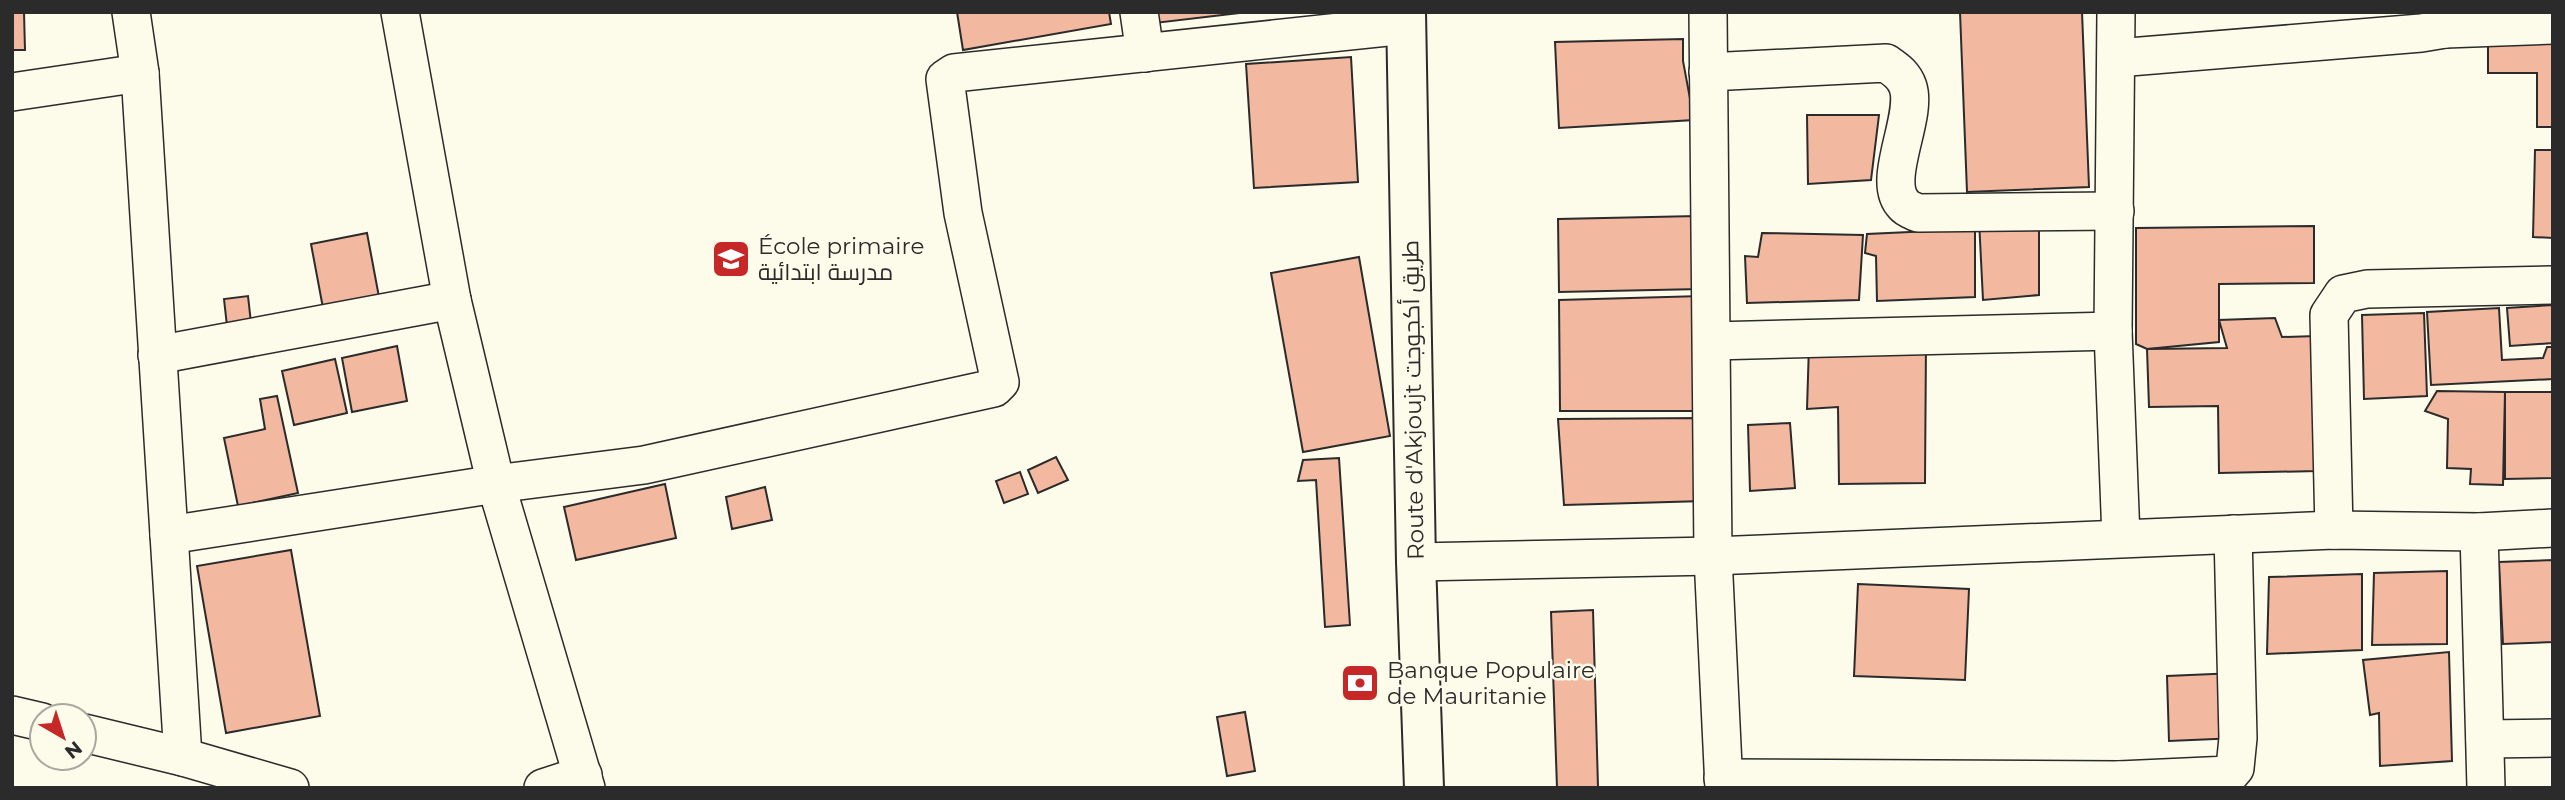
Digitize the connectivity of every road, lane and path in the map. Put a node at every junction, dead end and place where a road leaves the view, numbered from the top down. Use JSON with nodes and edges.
{"nodes":[{"id":1,"x":131,"y":12,"type":"edge"},
{"id":2,"x":400,"y":12,"type":"edge"},
{"id":3,"x":1139,"y":12,"type":"edge"},
{"id":4,"x":1708,"y":12,"type":"edge"},
{"id":5,"x":2116,"y":12,"type":"edge"},
{"id":6,"x":1406,"y":19,"type":"edge"},
{"id":7,"x":2444,"y":21,"type":"edge"},
{"id":8,"x":2553,"y":25,"type":"edge"},
{"id":9,"x":1145,"y":52,"type":"junction"},
{"id":10,"x":2117,"y":58,"type":"junction"},
{"id":11,"x":1708,"y":72,"type":"junction"},
{"id":12,"x":139,"y":74,"type":"junction"},
{"id":13,"x":12,"y":92,"type":"edge"},
{"id":14,"x":2115,"y":211,"type":"junction"},
{"id":15,"x":2553,"y":285,"type":"edge"},
{"id":16,"x":453,"y":299,"type":"junction"},
{"id":17,"x":2113,"y":331,"type":"junction"},
{"id":18,"x":1712,"y":341,"type":"junction"},
{"id":19,"x":157,"y":355,"type":"junction"},
{"id":20,"x":496,"y":484,"type":"junction"},
{"id":21,"x":2553,"y":528,"type":"edge"},
{"id":22,"x":2334,"y":530,"type":"junction"},
{"id":23,"x":2479,"y":532,"type":"junction"},
{"id":24,"x":2233,"y":534,"type":"junction"},
{"id":25,"x":169,"y":535,"type":"junction"},
{"id":26,"x":2121,"y":538,"type":"junction"},
{"id":27,"x":1713,"y":555,"type":"junction"},
{"id":28,"x":1416,"y":562,"type":"junction"},
{"id":29,"x":98,"y":736,"type":"edge"},
{"id":30,"x":2553,"y":737,"type":"edge"},
{"id":31,"x":2485,"y":739,"type":"junction"},
{"id":32,"x":183,"y":757,"type":"junction"},
{"id":33,"x":584,"y":781,"type":"edge"},
{"id":34,"x":1723,"y":783,"type":"edge"},
{"id":35,"x":2119,"y":784,"type":"edge"},
{"id":36,"x":1418,"y":787,"type":"edge"},
{"id":37,"x":290,"y":788,"type":"edge"},
{"id":38,"x":542,"y":788,"type":"edge"},
{"id":39,"x":2486,"y":788,"type":"edge"}],
"edges":[{"from":1,"to":12,"type":"street"},
{"from":2,"to":16,"type":"street"},
{"from":3,"to":9,"type":"street"},
{"from":4,"to":11,"type":"street"},
{"from":5,"to":10,"type":"street"},
{"from":6,"to":9,"type":"street"},
{"from":6,"to":28,"type":"highway","name":"Route d'Akjoujt طريق أكجوجت"},
{"from":7,"to":8,"type":"street"},
{"from":7,"to":10,"type":"street"},
{"from":9,"to":20,"type":"street"},
{"from":10,"to":14,"type":"street"},
{"from":11,"to":14,"type":"street"},
{"from":11,"to":18,"type":"street"},
{"from":12,"to":13,"type":"street"},
{"from":12,"to":19,"type":"street"},
{"from":14,"to":17,"type":"street"},
{"from":15,"to":22,"type":"street"},
{"from":16,"to":19,"type":"street"},
{"from":16,"to":20,"type":"street"},
{"from":17,"to":18,"type":"street"},
{"from":17,"to":26,"type":"street"},
{"from":18,"to":27,"type":"street"},
{"from":19,"to":25,"type":"street"},
{"from":20,"to":25,"type":"street"},
{"from":20,"to":33,"type":"street"},
{"from":21,"to":23,"type":"street"},
{"from":22,"to":23,"type":"street"},
{"from":22,"to":24,"type":"street"},
{"from":23,"to":31,"type":"street"},
{"from":24,"to":26,"type":"street"},
{"from":24,"to":35,"type":"street"},
{"from":25,"to":32,"type":"street"},
{"from":26,"to":27,"type":"street"},
{"from":27,"to":28,"type":"street"},
{"from":27,"to":34,"type":"street"},
{"from":28,"to":36,"type":"highway","name":"Route d'Akjoujt طريق أكجوجت"},
{"from":29,"to":32,"type":"street"},
{"from":30,"to":31,"type":"street"},
{"from":31,"to":39,"type":"street"},
{"from":32,"to":37,"type":"street"},
{"from":33,"to":38,"type":"street"},
{"from":34,"to":35,"type":"street"}]}
